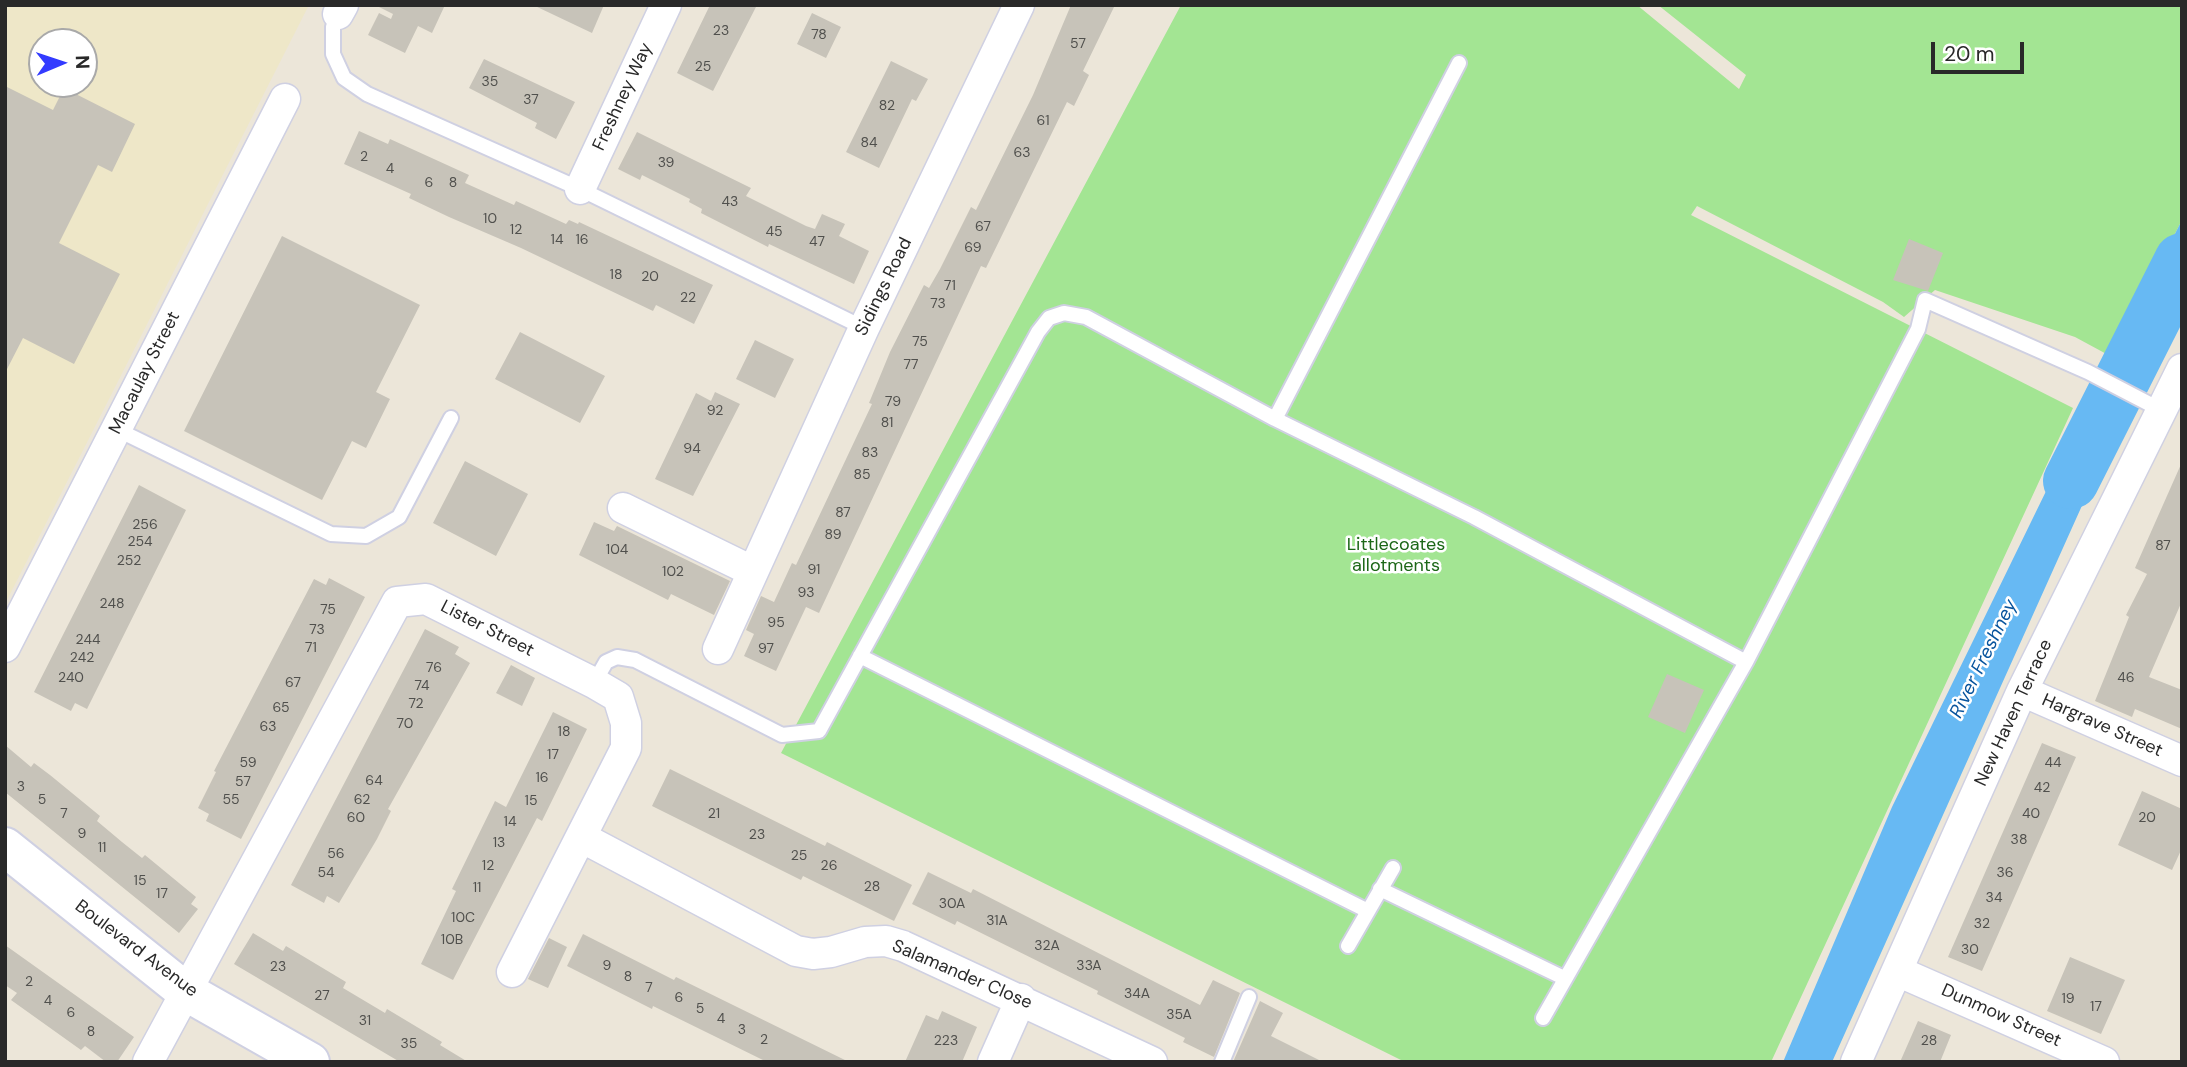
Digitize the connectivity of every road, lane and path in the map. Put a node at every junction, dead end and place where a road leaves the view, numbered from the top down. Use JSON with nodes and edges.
{"nodes":[{"id":1,"x":666,"y":5,"type":"edge"},
{"id":2,"x":1019,"y":5,"type":"edge"},
{"id":3,"x":341,"y":10,"type":"edge"},
{"id":4,"x":1459,"y":63,"type":"dead end"},
{"id":5,"x":285,"y":99,"type":"dead end"},
{"id":6,"x":580,"y":189,"type":"junction"},
{"id":7,"x":864,"y":328,"type":"junction"},
{"id":8,"x":2182,"y":369,"type":"edge"},
{"id":9,"x":2161,"y":410,"type":"edge"},
{"id":10,"x":451,"y":418,"type":"dead end"},
{"id":11,"x":1275,"y":419,"type":"junction"},
{"id":12,"x":116,"y":429,"type":"junction"},
{"id":13,"x":623,"y":508,"type":"dead end"},
{"id":14,"x":752,"y":571,"type":"junction"},
{"id":15,"x":6,"y":644,"type":"edge"},
{"id":16,"x":718,"y":649,"type":"dead end"},
{"id":17,"x":860,"y":656,"type":"junction"},
{"id":18,"x":1746,"y":662,"type":"junction"},
{"id":19,"x":594,"y":683,"type":"junction"},
{"id":20,"x":2022,"y":691,"type":"junction"},
{"id":21,"x":2182,"y":761,"type":"edge"},
{"id":22,"x":581,"y":837,"type":"junction"},
{"id":23,"x":5,"y":847,"type":"edge"},
{"id":24,"x":1393,"y":869,"type":"dead end"},
{"id":25,"x":1380,"y":889,"type":"junction"},
{"id":26,"x":1368,"y":911,"type":"junction"},
{"id":27,"x":1348,"y":946,"type":"dead end"},
{"id":28,"x":1897,"y":971,"type":"junction"},
{"id":29,"x":512,"y":972,"type":"dead end"},
{"id":30,"x":1564,"y":978,"type":"junction"},
{"id":31,"x":186,"y":991,"type":"junction"},
{"id":32,"x":1249,"y":997,"type":"dead end"},
{"id":33,"x":1021,"y":999,"type":"junction"},
{"id":34,"x":1543,"y":1018,"type":"dead end"},
{"id":35,"x":148,"y":1062,"type":"edge"},
{"id":36,"x":310,"y":1062,"type":"edge"},
{"id":37,"x":993,"y":1062,"type":"edge"},
{"id":38,"x":1152,"y":1062,"type":"edge"},
{"id":39,"x":1222,"y":1062,"type":"edge"},
{"id":40,"x":1856,"y":1062,"type":"edge"},
{"id":41,"x":2104,"y":1062,"type":"edge"}],
"edges":[{"from":1,"to":6,"type":"street","name":"Freshney Way"},
{"from":2,"to":7,"type":"street","name":"Sidings Road"},
{"from":3,"to":6,"type":"lane"},
{"from":4,"to":11,"type":"lane"},
{"from":5,"to":12,"type":"street","name":"Macaulay Street"},
{"from":6,"to":7,"type":"lane"},
{"from":7,"to":14,"type":"street","name":"Sidings Road"},
{"from":8,"to":9,"type":"street","name":"New Haven Terrace"},
{"from":9,"to":18,"type":"lane"},
{"from":9,"to":20,"type":"street","name":"New Haven Terrace"},
{"from":10,"to":12,"type":"lane"},
{"from":11,"to":17,"type":"lane"},
{"from":11,"to":18,"type":"lane"},
{"from":12,"to":15,"type":"street","name":"Macaulay Street"},
{"from":13,"to":14,"type":"street"},
{"from":14,"to":16,"type":"street","name":"Sidings Road"},
{"from":17,"to":19,"type":"lane"},
{"from":17,"to":26,"type":"lane"},
{"from":18,"to":30,"type":"lane"},
{"from":19,"to":22,"type":"street","name":"Lister Street"},
{"from":19,"to":31,"type":"street","name":"Lister Street"},
{"from":20,"to":21,"type":"street","name":"Hargrave Street"},
{"from":20,"to":28,"type":"street","name":"New Haven Terrace"},
{"from":22,"to":29,"type":"street","name":"Lister Street"},
{"from":22,"to":33,"type":"street","name":"Salamander Close"},
{"from":23,"to":31,"type":"street","name":"Boulevard Avenue"},
{"from":24,"to":25,"type":"lane"},
{"from":25,"to":26,"type":"lane"},
{"from":25,"to":30,"type":"lane"},
{"from":26,"to":27,"type":"lane"},
{"from":28,"to":40,"type":"street","name":"New Haven Terrace"},
{"from":28,"to":41,"type":"street","name":"Dunmow Street"},
{"from":30,"to":34,"type":"lane"},
{"from":31,"to":35,"type":"street","name":"Lister Street"},
{"from":31,"to":36,"type":"street","name":"Boulevard Avenue"},
{"from":32,"to":39,"type":"lane"},
{"from":33,"to":37,"type":"street"},
{"from":33,"to":38,"type":"street","name":"Salamander Close"}]}
